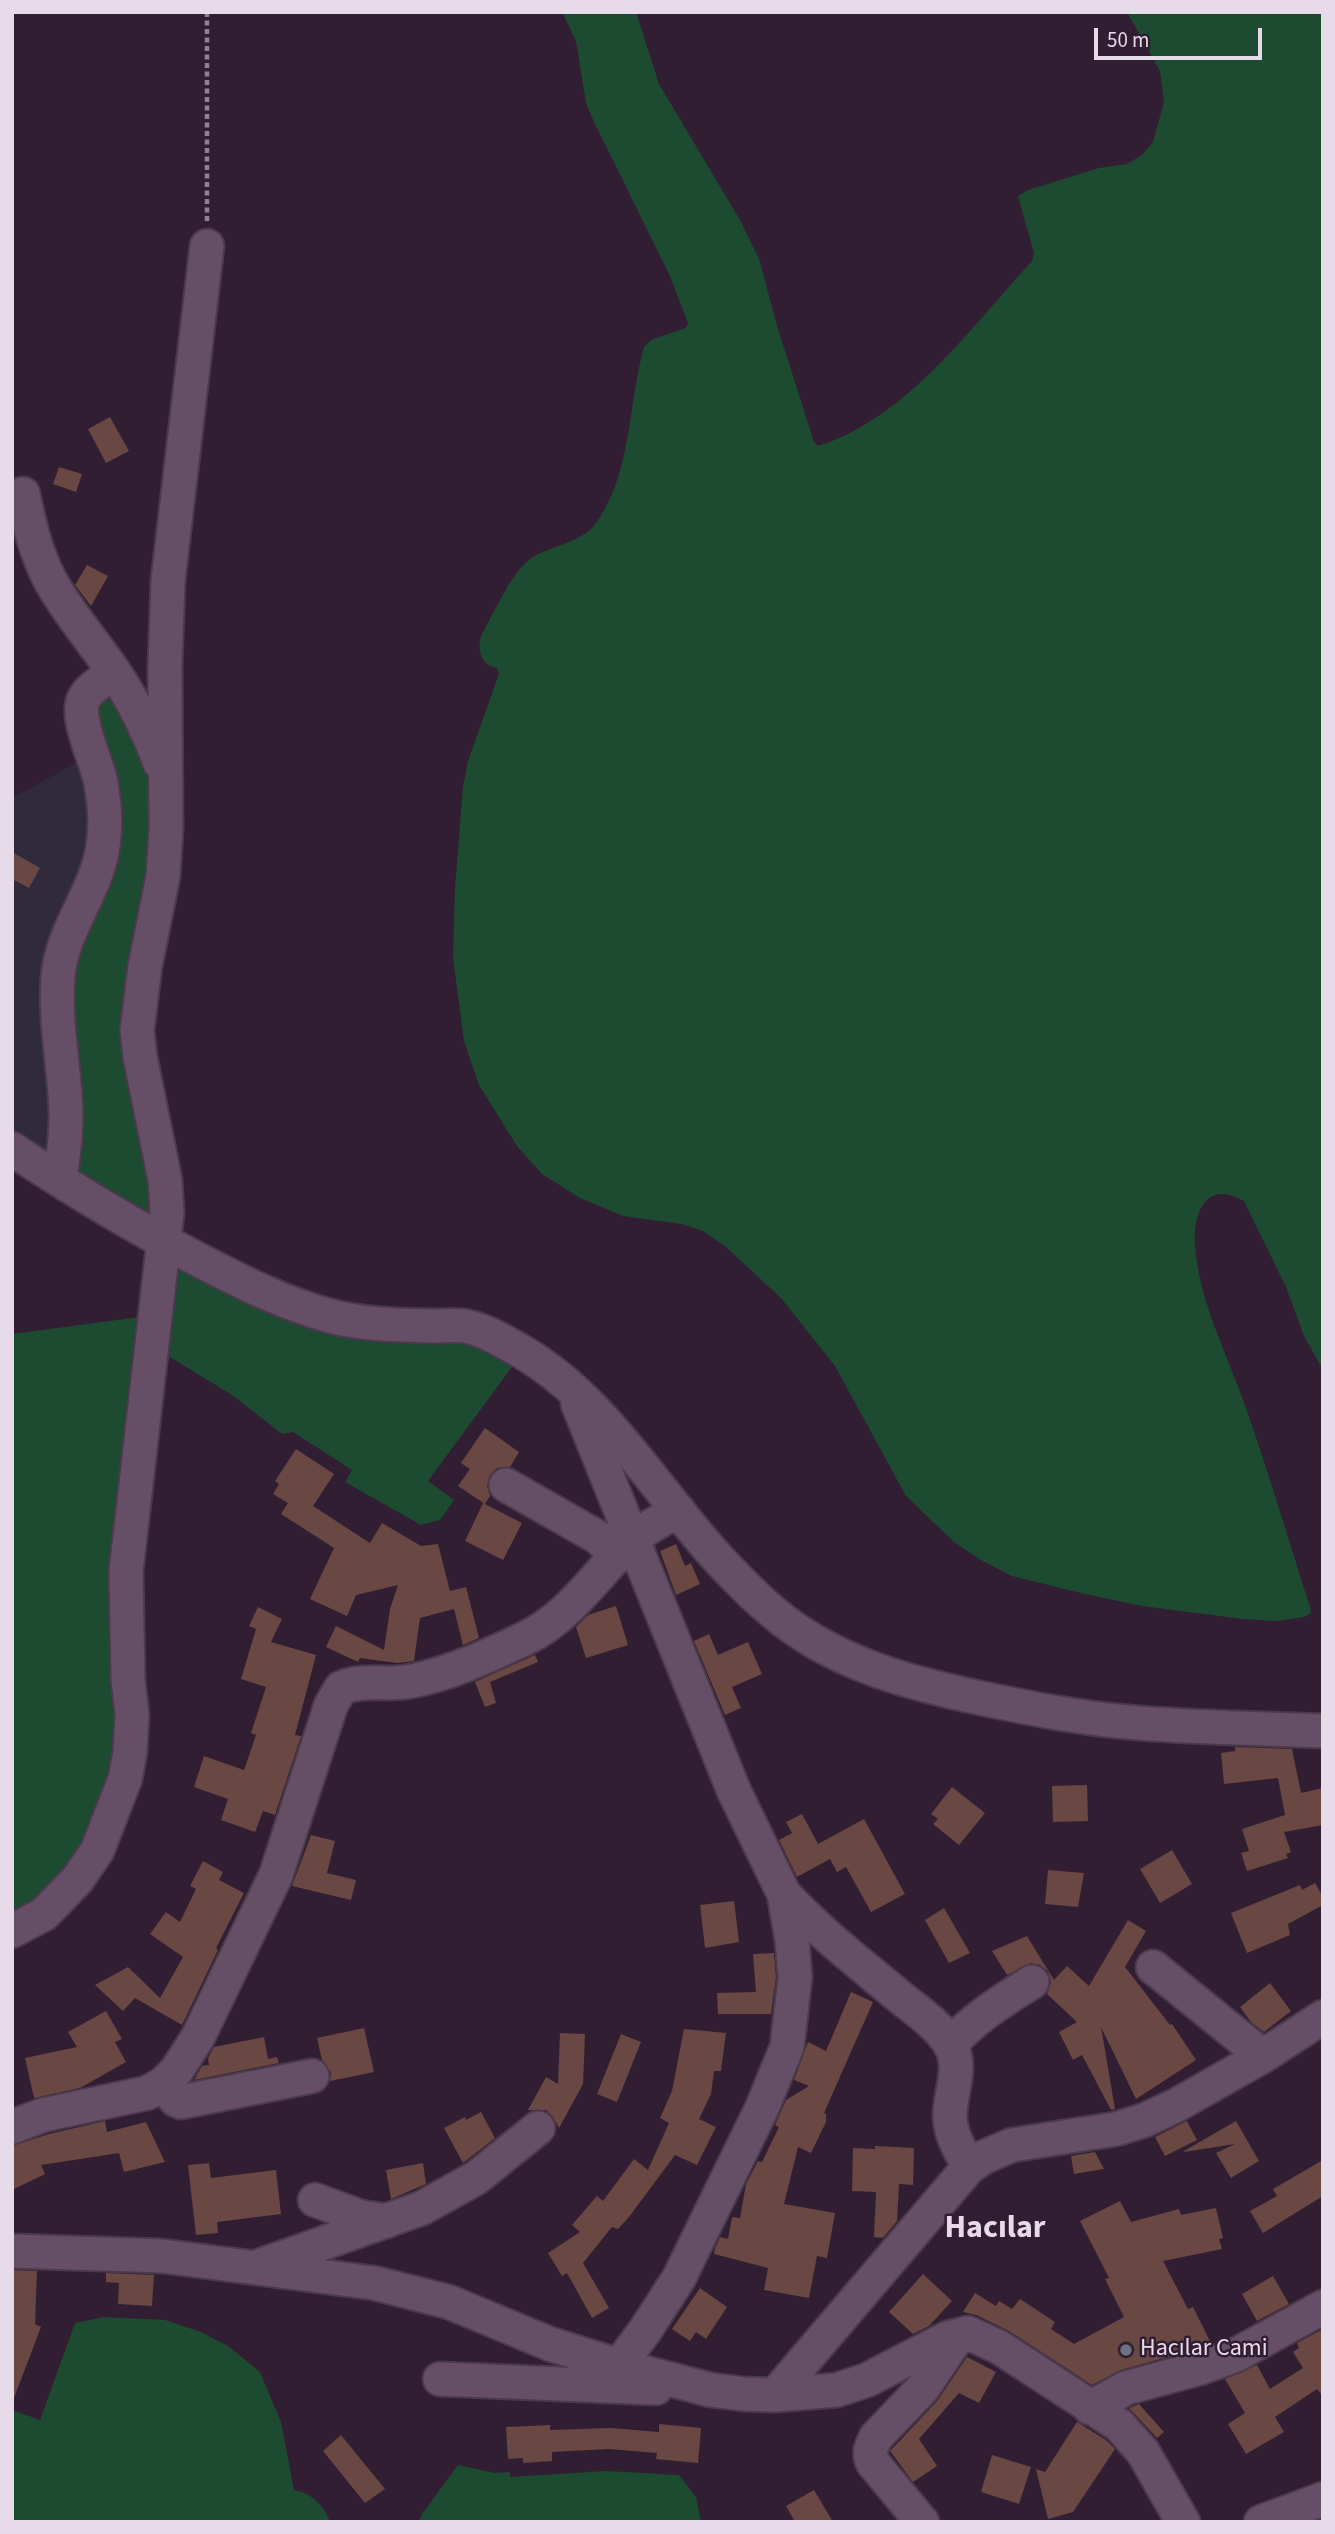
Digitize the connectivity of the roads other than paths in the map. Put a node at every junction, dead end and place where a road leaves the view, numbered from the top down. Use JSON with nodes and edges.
{"nodes":[{"id":1,"x":207,"y":246,"type":"road end"},
{"id":2,"x":23,"y":494,"type":"dead end"},
{"id":3,"x":115,"y":673,"type":"junction"},
{"id":4,"x":166,"y":778,"type":"junction"},
{"id":5,"x":12,"y":1149,"type":"edge"},
{"id":6,"x":60,"y":1180,"type":"junction"},
{"id":7,"x":164,"y":1242,"type":"junction"},
{"id":8,"x":571,"y":1388,"type":"junction"},
{"id":9,"x":506,"y":1485,"type":"dead end"},
{"id":10,"x":678,"y":1510,"type":"junction"},
{"id":11,"x":625,"y":1548,"type":"junction"},
{"id":12,"x":1323,"y":1731,"type":"edge"},
{"id":13,"x":783,"y":1894,"type":"junction"},
{"id":14,"x":12,"y":1931,"type":"edge"},
{"id":15,"x":1153,"y":1967,"type":"dead end"},
{"id":16,"x":1032,"y":1982,"type":"dead end"},
{"id":17,"x":1323,"y":2017,"type":"edge"},
{"id":18,"x":950,"y":2045,"type":"junction"},
{"id":19,"x":1263,"y":2056,"type":"junction"},
{"id":20,"x":312,"y":2076,"type":"dead end"},
{"id":21,"x":163,"y":2084,"type":"junction"},
{"id":22,"x":12,"y":2127,"type":"edge"},
{"id":23,"x":538,"y":2127,"type":"dead end"},
{"id":24,"x":969,"y":2167,"type":"junction"},
{"id":25,"x":315,"y":2200,"type":"dead end"},
{"id":26,"x":389,"y":2221,"type":"junction"},
{"id":27,"x":12,"y":2251,"type":"edge"},
{"id":28,"x":254,"y":2268,"type":"junction"},
{"id":29,"x":1323,"y":2307,"type":"edge"},
{"id":30,"x":960,"y":2333,"type":"junction"},
{"id":31,"x":619,"y":2365,"type":"junction"},
{"id":32,"x":440,"y":2379,"type":"dead end"},
{"id":33,"x":711,"y":2390,"type":"junction"},
{"id":34,"x":775,"y":2395,"type":"junction"},
{"id":35,"x":1090,"y":2408,"type":"junction"},
{"id":36,"x":1323,"y":2499,"type":"edge"},
{"id":37,"x":922,"y":2522,"type":"edge"},
{"id":38,"x":1183,"y":2522,"type":"edge"},
{"id":39,"x":1261,"y":2522,"type":"edge"}],
"edges":[{"from":1,"to":4,"type":"street"},
{"from":2,"to":3,"type":"street"},
{"from":3,"to":4,"type":"street"},
{"from":3,"to":6,"type":"street"},
{"from":4,"to":7,"type":"street"},
{"from":5,"to":6,"type":"street"},
{"from":6,"to":7,"type":"street"},
{"from":7,"to":8,"type":"street"},
{"from":7,"to":14,"type":"street"},
{"from":8,"to":10,"type":"street"},
{"from":8,"to":11,"type":"street"},
{"from":9,"to":11,"type":"street"},
{"from":10,"to":11,"type":"street"},
{"from":10,"to":12,"type":"street"},
{"from":11,"to":13,"type":"street"},
{"from":11,"to":21,"type":"street"},
{"from":13,"to":18,"type":"street"},
{"from":13,"to":31,"type":"street"},
{"from":15,"to":19,"type":"street"},
{"from":16,"to":18,"type":"street"},
{"from":17,"to":19,"type":"street"},
{"from":18,"to":24,"type":"street"},
{"from":19,"to":24,"type":"street"},
{"from":20,"to":21,"type":"street"},
{"from":21,"to":22,"type":"street"},
{"from":23,"to":26,"type":"street"},
{"from":24,"to":34,"type":"street"},
{"from":25,"to":26,"type":"street"},
{"from":26,"to":28,"type":"street"},
{"from":27,"to":28,"type":"street"},
{"from":28,"to":31,"type":"street"},
{"from":29,"to":35,"type":"street"},
{"from":30,"to":34,"type":"street"},
{"from":30,"to":35,"type":"street"},
{"from":30,"to":37,"type":"street"},
{"from":31,"to":33,"type":"street"},
{"from":32,"to":33,"type":"street"},
{"from":33,"to":34,"type":"street"},
{"from":35,"to":38,"type":"street"},
{"from":36,"to":39,"type":"street"}]}
